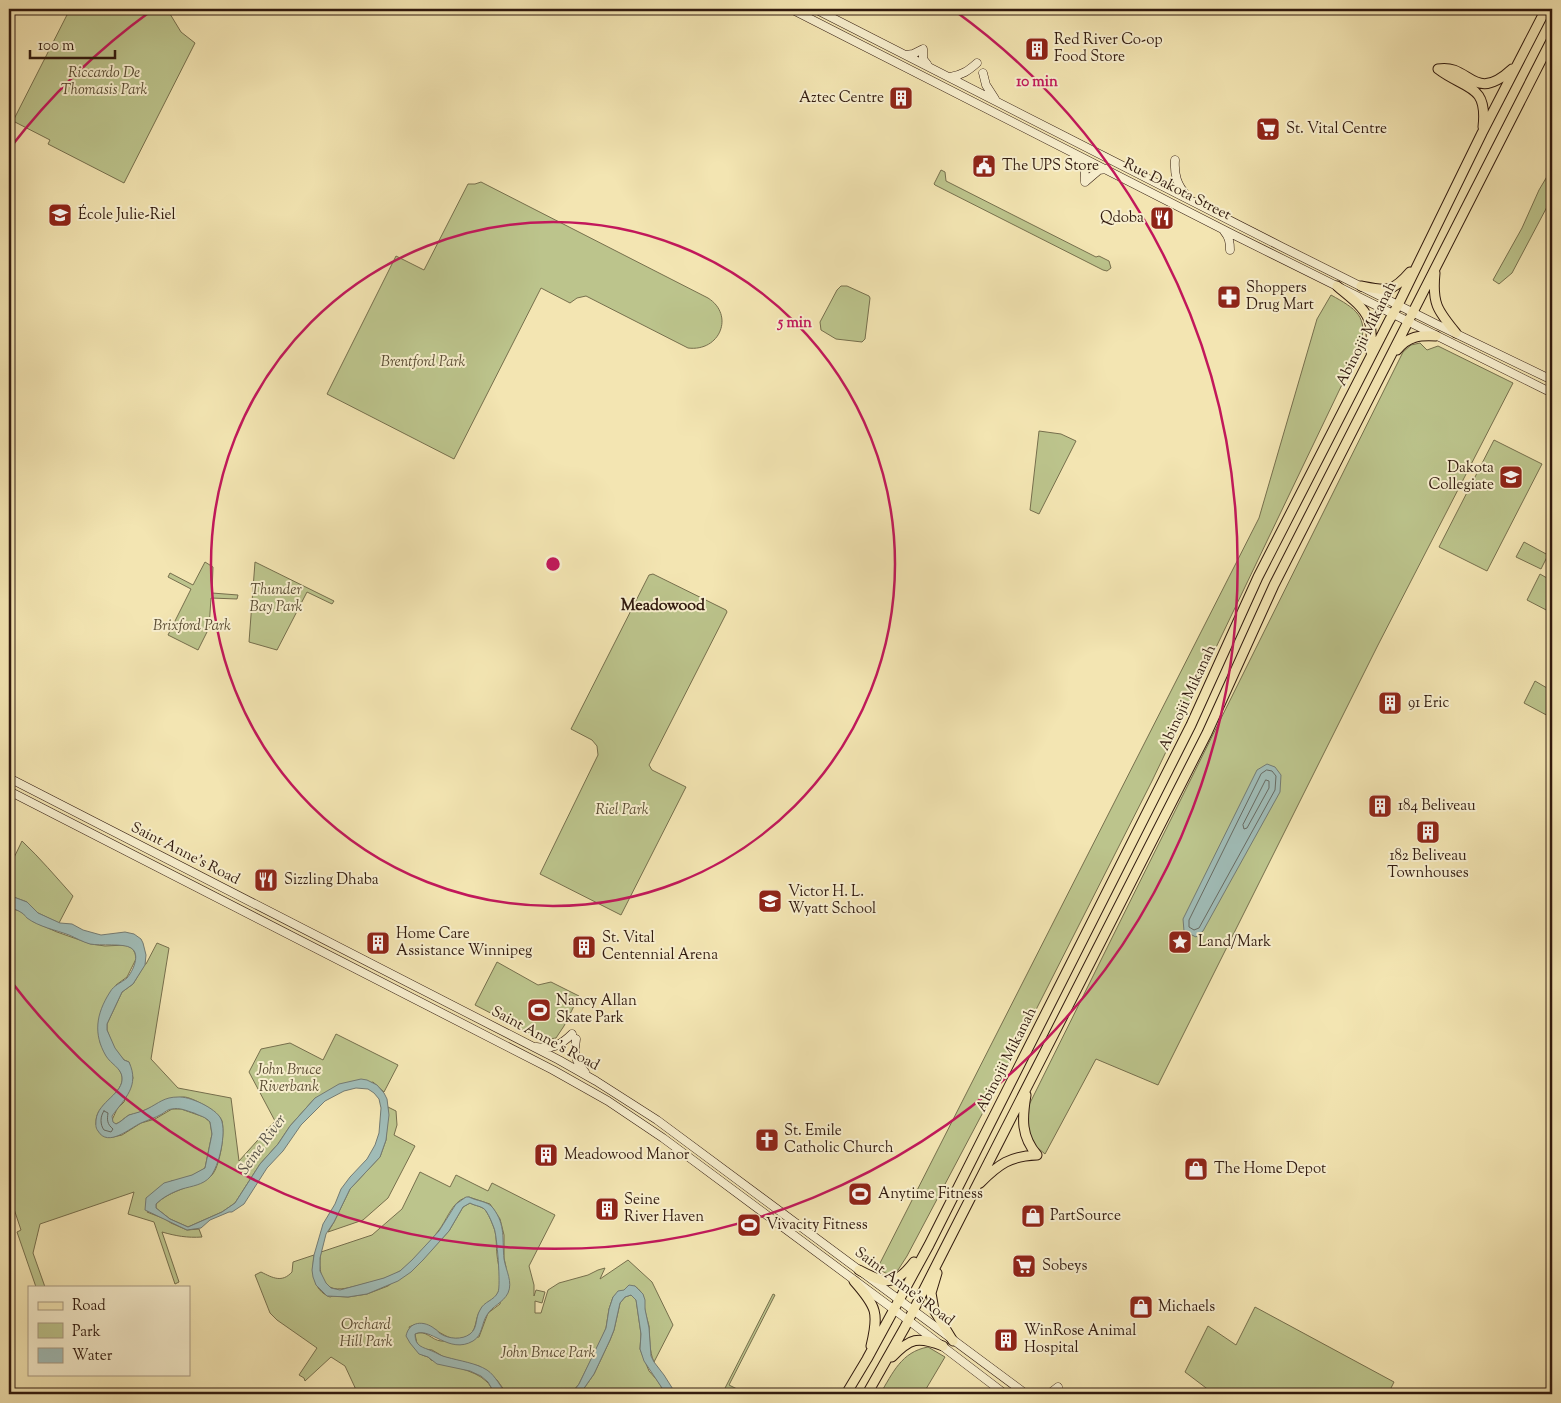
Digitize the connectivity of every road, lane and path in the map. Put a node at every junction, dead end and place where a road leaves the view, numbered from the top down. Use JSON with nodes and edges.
{"nodes":[{"id":1,"x":791,"y":9,"type":"edge"},
{"id":2,"x":815,"y":9,"type":"edge"},
{"id":3,"x":1546,"y":9,"type":"edge"},
{"id":4,"x":1552,"y":39,"type":"edge"},
{"id":5,"x":906,"y":55,"type":"junction"},
{"id":6,"x":977,"y":64,"type":"dead end"},
{"id":7,"x":928,"y":66,"type":"junction"},
{"id":8,"x":1516,"y":66,"type":"junction"},
{"id":9,"x":983,"y":74,"type":"dead end"},
{"id":10,"x":950,"y":77,"type":"junction"},
{"id":11,"x":996,"y":101,"type":"junction"},
{"id":12,"x":1482,"y":132,"type":"junction"},
{"id":13,"x":1064,"y":148,"type":"junction"},
{"id":14,"x":1175,"y":160,"type":"dead end"},
{"id":15,"x":1107,"y":169,"type":"junction"},
{"id":16,"x":1192,"y":201,"type":"junction"},
{"id":17,"x":1220,"y":228,"type":"junction"},
{"id":18,"x":1230,"y":250,"type":"dead end"},
{"id":19,"x":1420,"y":260,"type":"junction"},
{"id":20,"x":1436,"y":265,"type":"junction"},
{"id":21,"x":1336,"y":286,"type":"junction"},
{"id":22,"x":1361,"y":286,"type":"junction"},
{"id":23,"x":1398,"y":305,"type":"junction"},
{"id":24,"x":1413,"y":312,"type":"junction"},
{"id":25,"x":1392,"y":314,"type":"junction"},
{"id":26,"x":1408,"y":322,"type":"junction"},
{"id":27,"x":1456,"y":333,"type":"junction"},
{"id":28,"x":1436,"y":336,"type":"junction"},
{"id":29,"x":1372,"y":355,"type":"junction"},
{"id":30,"x":1512,"y":360,"type":"junction"},
{"id":31,"x":1387,"y":364,"type":"junction"},
{"id":32,"x":1507,"y":370,"type":"junction"},
{"id":33,"x":1552,"y":380,"type":"edge"},
{"id":34,"x":1552,"y":393,"type":"edge"},
{"id":35,"x":9,"y":778,"type":"edge"},
{"id":36,"x":9,"y":790,"type":"edge"},
{"id":37,"x":338,"y":948,"type":"junction"},
{"id":38,"x":333,"y":957,"type":"junction"},
{"id":39,"x":527,"y":1044,"type":"junction"},
{"id":40,"x":596,"y":1081,"type":"junction"},
{"id":41,"x":1027,"y":1087,"type":"junction"},
{"id":42,"x":683,"y":1139,"type":"junction"},
{"id":43,"x":677,"y":1149,"type":"junction"},
{"id":44,"x":975,"y":1188,"type":"junction"},
{"id":45,"x":929,"y":1245,"type":"junction"},
{"id":46,"x":944,"y":1250,"type":"junction"},
{"id":47,"x":859,"y":1270,"type":"junction"},
{"id":48,"x":854,"y":1281,"type":"junction"},
{"id":49,"x":899,"y":1300,"type":"junction"},
{"id":50,"x":894,"y":1309,"type":"junction"},
{"id":51,"x":913,"y":1310,"type":"junction"},
{"id":52,"x":908,"y":1320,"type":"junction"},
{"id":53,"x":953,"y":1341,"type":"junction"},
{"id":54,"x":943,"y":1346,"type":"junction"},
{"id":55,"x":868,"y":1359,"type":"junction"},
{"id":56,"x":885,"y":1364,"type":"junction"},
{"id":57,"x":1058,"y":1387,"type":"dead end"},
{"id":58,"x":846,"y":1394,"type":"edge"},
{"id":59,"x":867,"y":1394,"type":"edge"},
{"id":60,"x":1006,"y":1394,"type":"edge"},
{"id":61,"x":1026,"y":1394,"type":"edge"},
{"id":62,"x":1049,"y":1394,"type":"edge"}],
"edges":[{"from":1,"to":13,"type":"main road","name":"Rue Dakota Street"},
{"from":2,"to":5,"type":"main road","name":"Rue Dakota Street"},
{"from":3,"to":8,"type":"main road","name":"Abinojii Mikanah"},
{"from":4,"to":20,"type":"main road","name":"Abinojii Mikanah"},
{"from":5,"to":7,"type":"main road","name":"Rue Dakota Street"},
{"from":5,"to":7,"type":"main road"},
{"from":6,"to":10,"type":"main road"},
{"from":7,"to":10,"type":"main road","name":"Rue Dakota Street"},
{"from":8,"to":12,"type":"main road","name":"Abinojii Mikanah"},
{"from":8,"to":12,"type":"main road"},
{"from":9,"to":11,"type":"main road"},
{"from":10,"to":11,"type":"main road","name":"Rue Dakota Street"},
{"from":11,"to":16,"type":"main road","name":"Rue Dakota Street"},
{"from":12,"to":19,"type":"main road","name":"Abinojii Mikanah"},
{"from":13,"to":15,"type":"main road","name":"Rue Dakota Street"},
{"from":13,"to":15,"type":"main road"},
{"from":14,"to":16,"type":"main road"},
{"from":15,"to":17,"type":"main road","name":"Rue Dakota Street"},
{"from":16,"to":22,"type":"main road","name":"Rue Dakota Street"},
{"from":17,"to":18,"type":"main road"},
{"from":17,"to":21,"type":"main road","name":"Rue Dakota Street"},
{"from":19,"to":22,"type":"main road"},
{"from":19,"to":23,"type":"main road","name":"Abinojii Mikanah"},
{"from":20,"to":24,"type":"main road","name":"Abinojii Mikanah"},
{"from":20,"to":27,"type":"main road"},
{"from":21,"to":25,"type":"main road","name":"Rue Dakota Street"},
{"from":21,"to":29,"type":"main road"},
{"from":22,"to":23,"type":"main road","name":"Rue Dakota Street"},
{"from":23,"to":24,"type":"main road","name":"Rue Dakota Street"},
{"from":23,"to":25,"type":"main road","name":"Abinojii Mikanah"},
{"from":24,"to":26,"type":"main road","name":"Abinojii Mikanah"},
{"from":24,"to":27,"type":"main road","name":"Rue Dakota Street"},
{"from":25,"to":26,"type":"main road","name":"Rue Dakota Street"},
{"from":25,"to":29,"type":"main road","name":"Abinojii Mikanah"},
{"from":26,"to":28,"type":"main road","name":"Rue Dakota Street"},
{"from":26,"to":31,"type":"main road","name":"Abinojii Mikanah"},
{"from":27,"to":30,"type":"main road","name":"Rue Dakota Street"},
{"from":28,"to":31,"type":"main road"},
{"from":28,"to":32,"type":"main road","name":"Rue Dakota Street"},
{"from":29,"to":45,"type":"main road","name":"Abinojii Mikanah"},
{"from":30,"to":32,"type":"main road"},
{"from":30,"to":33,"type":"main road","name":"Rue Dakota Street"},
{"from":31,"to":41,"type":"main road","name":"Abinojii Mikanah"},
{"from":32,"to":34,"type":"main road","name":"Rue Dakota Street"},
{"from":35,"to":37,"type":"main road","name":"Saint Anne's Road"},
{"from":36,"to":38,"type":"main road","name":"Saint Anne's Road"},
{"from":37,"to":38,"type":"main road"},
{"from":37,"to":39,"type":"main road","name":"Saint Anne's Road"},
{"from":38,"to":43,"type":"main road","name":"Saint Anne's Road"},
{"from":39,"to":40,"type":"main road","name":"Saint Anne's Road"},
{"from":39,"to":40,"type":"main road"},
{"from":40,"to":42,"type":"main road","name":"Saint Anne's Road"},
{"from":41,"to":44,"type":"main road","name":"Abinojii Mikanah"},
{"from":41,"to":44,"type":"main road"},
{"from":42,"to":43,"type":"main road"},
{"from":42,"to":47,"type":"main road","name":"Saint Anne's Road"},
{"from":43,"to":48,"type":"main road","name":"Saint Anne's Road"},
{"from":44,"to":46,"type":"main road","name":"Abinojii Mikanah"},
{"from":45,"to":47,"type":"main road"},
{"from":45,"to":49,"type":"main road","name":"Abinojii Mikanah"},
{"from":46,"to":51,"type":"main road","name":"Abinojii Mikanah"},
{"from":46,"to":53,"type":"main road"},
{"from":47,"to":49,"type":"main road","name":"Saint Anne's Road"},
{"from":48,"to":50,"type":"main road","name":"Saint Anne's Road"},
{"from":48,"to":55,"type":"main road"},
{"from":49,"to":50,"type":"main road","name":"Abinojii Mikanah"},
{"from":49,"to":51,"type":"main road","name":"Saint Anne's Road"},
{"from":50,"to":52,"type":"main road","name":"Saint Anne's Road"},
{"from":50,"to":55,"type":"main road","name":"Abinojii Mikanah"},
{"from":51,"to":52,"type":"main road","name":"Abinojii Mikanah"},
{"from":51,"to":53,"type":"main road","name":"Saint Anne's Road"},
{"from":52,"to":54,"type":"main road","name":"Saint Anne's Road"},
{"from":52,"to":56,"type":"main road","name":"Abinojii Mikanah"},
{"from":53,"to":61,"type":"main road","name":"Saint Anne's Road"},
{"from":54,"to":56,"type":"main road"},
{"from":54,"to":60,"type":"main road","name":"Saint Anne's Road"},
{"from":55,"to":58,"type":"main road","name":"Abinojii Mikanah"},
{"from":56,"to":59,"type":"main road","name":"Abinojii Mikanah"},
{"from":57,"to":62,"type":"main road"}]}
